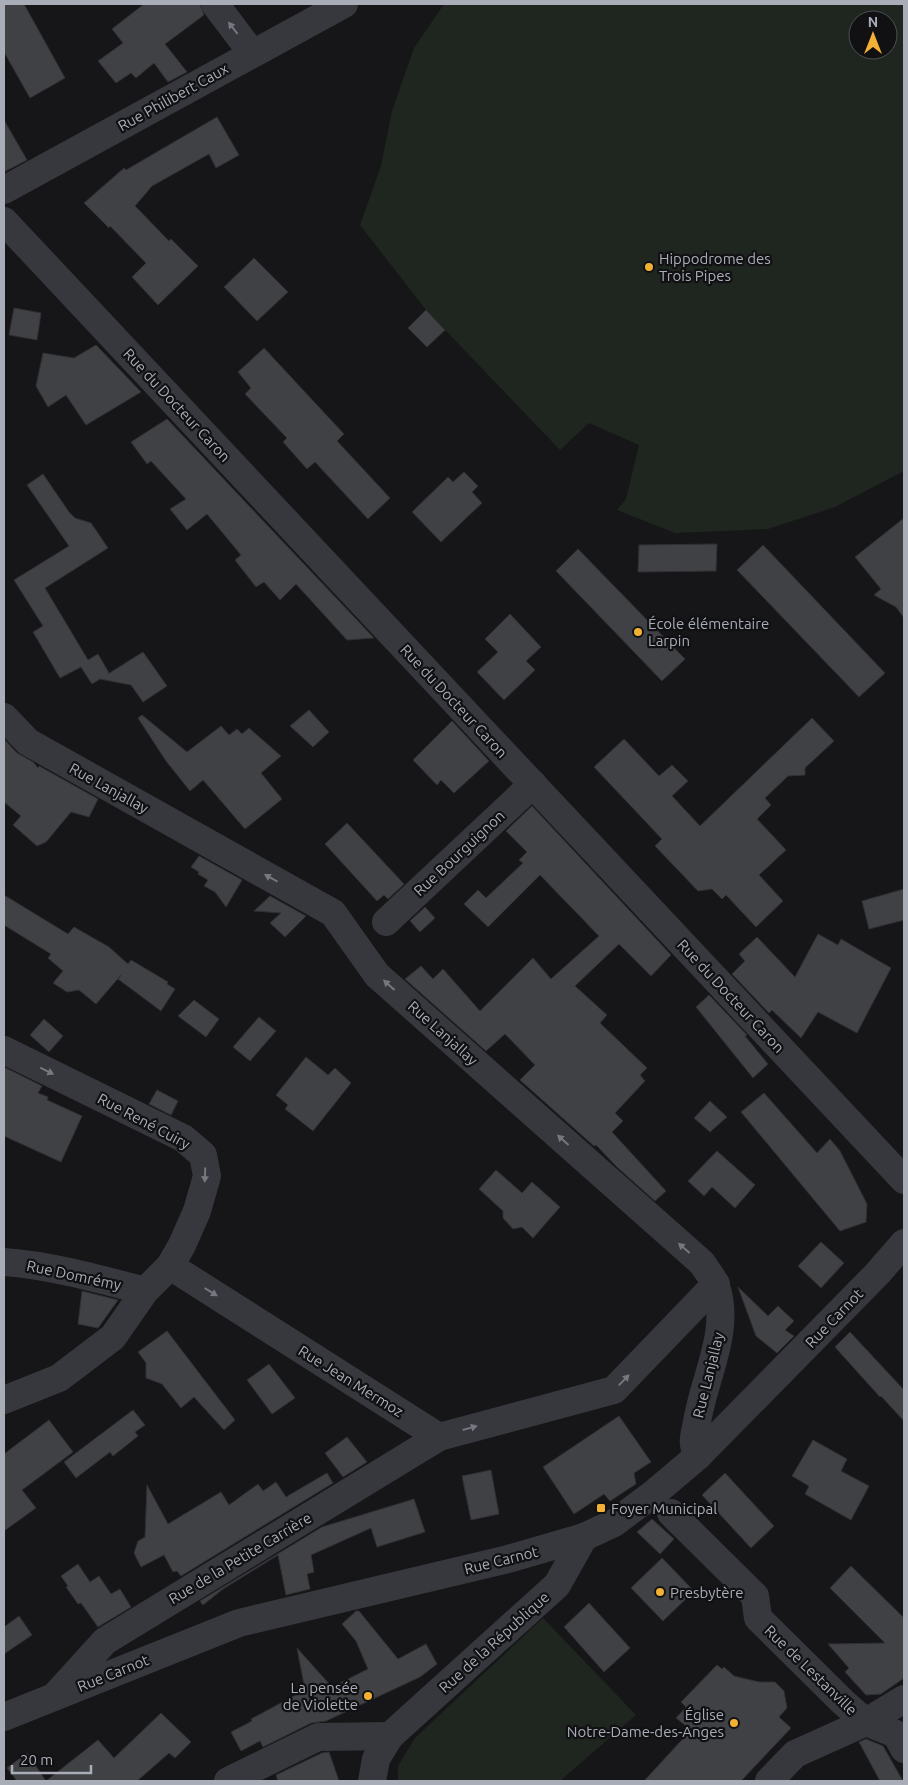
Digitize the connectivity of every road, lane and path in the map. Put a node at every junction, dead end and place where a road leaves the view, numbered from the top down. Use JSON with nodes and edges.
{"nodes":[{"id":1,"x":214,"y":4,"type":"edge"},
{"id":2,"x":344,"y":4,"type":"edge"},
{"id":3,"x":252,"y":53,"type":"junction"},
{"id":4,"x":4,"y":190,"type":"edge"},
{"id":5,"x":4,"y":222,"type":"edge"},
{"id":6,"x":4,"y":717,"type":"edge"},
{"id":7,"x":532,"y":784,"type":"junction"},
{"id":8,"x":386,"y":922,"type":"dead end"},
{"id":9,"x":4,"y":1050,"type":"edge"},
{"id":10,"x":904,"y":1180,"type":"edge"},
{"id":11,"x":904,"y":1243,"type":"edge"},
{"id":12,"x":4,"y":1262,"type":"edge"},
{"id":13,"x":170,"y":1266,"type":"junction"},
{"id":14,"x":716,"y":1284,"type":"junction"},
{"id":15,"x":145,"y":1291,"type":"junction"},
{"id":16,"x":4,"y":1400,"type":"edge"},
{"id":17,"x":439,"y":1437,"type":"junction"},
{"id":18,"x":698,"y":1456,"type":"junction"},
{"id":19,"x":671,"y":1513,"type":"dead end"},
{"id":20,"x":584,"y":1537,"type":"junction"},
{"id":21,"x":55,"y":1696,"type":"junction"},
{"id":22,"x":904,"y":1699,"type":"edge"},
{"id":23,"x":4,"y":1717,"type":"edge"},
{"id":24,"x":866,"y":1722,"type":"junction"},
{"id":25,"x":390,"y":1736,"type":"junction"},
{"id":26,"x":904,"y":1748,"type":"edge"},
{"id":27,"x":228,"y":1781,"type":"edge"},
{"id":28,"x":372,"y":1781,"type":"edge"},
{"id":29,"x":769,"y":1781,"type":"edge"}],
"edges":[{"from":3,"to":1,"type":"street","one_way":true},
{"from":2,"to":3,"type":"street","name":"Rue Philibert Caux"},
{"from":3,"to":4,"type":"street","name":"Rue Philibert Caux"},
{"from":5,"to":7,"type":"street","name":"Rue du Docteur Caron"},
{"from":14,"to":6,"type":"street","name":"Rue Lanjallay","one_way":true},
{"from":7,"to":8,"type":"street","name":"Rue Bourguignon"},
{"from":7,"to":10,"type":"street","name":"Rue du Docteur Caron"},
{"from":9,"to":13,"type":"street","name":"Rue René Cuiry","one_way":true},
{"from":11,"to":18,"type":"street","name":"Rue Carnot"},
{"from":12,"to":15,"type":"street","name":"Rue Domrémy"},
{"from":13,"to":15,"type":"street"},
{"from":13,"to":17,"type":"street","name":"Rue Jean Mermoz","one_way":true},
{"from":17,"to":14,"type":"street","one_way":true},
{"from":14,"to":18,"type":"street","name":"Rue Lanjallay"},
{"from":15,"to":16,"type":"street"},
{"from":17,"to":21,"type":"street","name":"Rue de la Petite Carrière"},
{"from":18,"to":20,"type":"street","name":"Rue Carnot"},
{"from":19,"to":24,"type":"street","name":"Rue de Lestanville"},
{"from":20,"to":21,"type":"street","name":"Rue Carnot"},
{"from":20,"to":25,"type":"street","name":"Rue de la République"},
{"from":21,"to":23,"type":"street","name":"Rue Carnot"},
{"from":22,"to":24,"type":"street"},
{"from":24,"to":26,"type":"street","name":"Rue de Lestanville"},
{"from":24,"to":29,"type":"street"},
{"from":25,"to":27,"type":"street"},
{"from":25,"to":28,"type":"street","name":"Rue de la République"}]}
